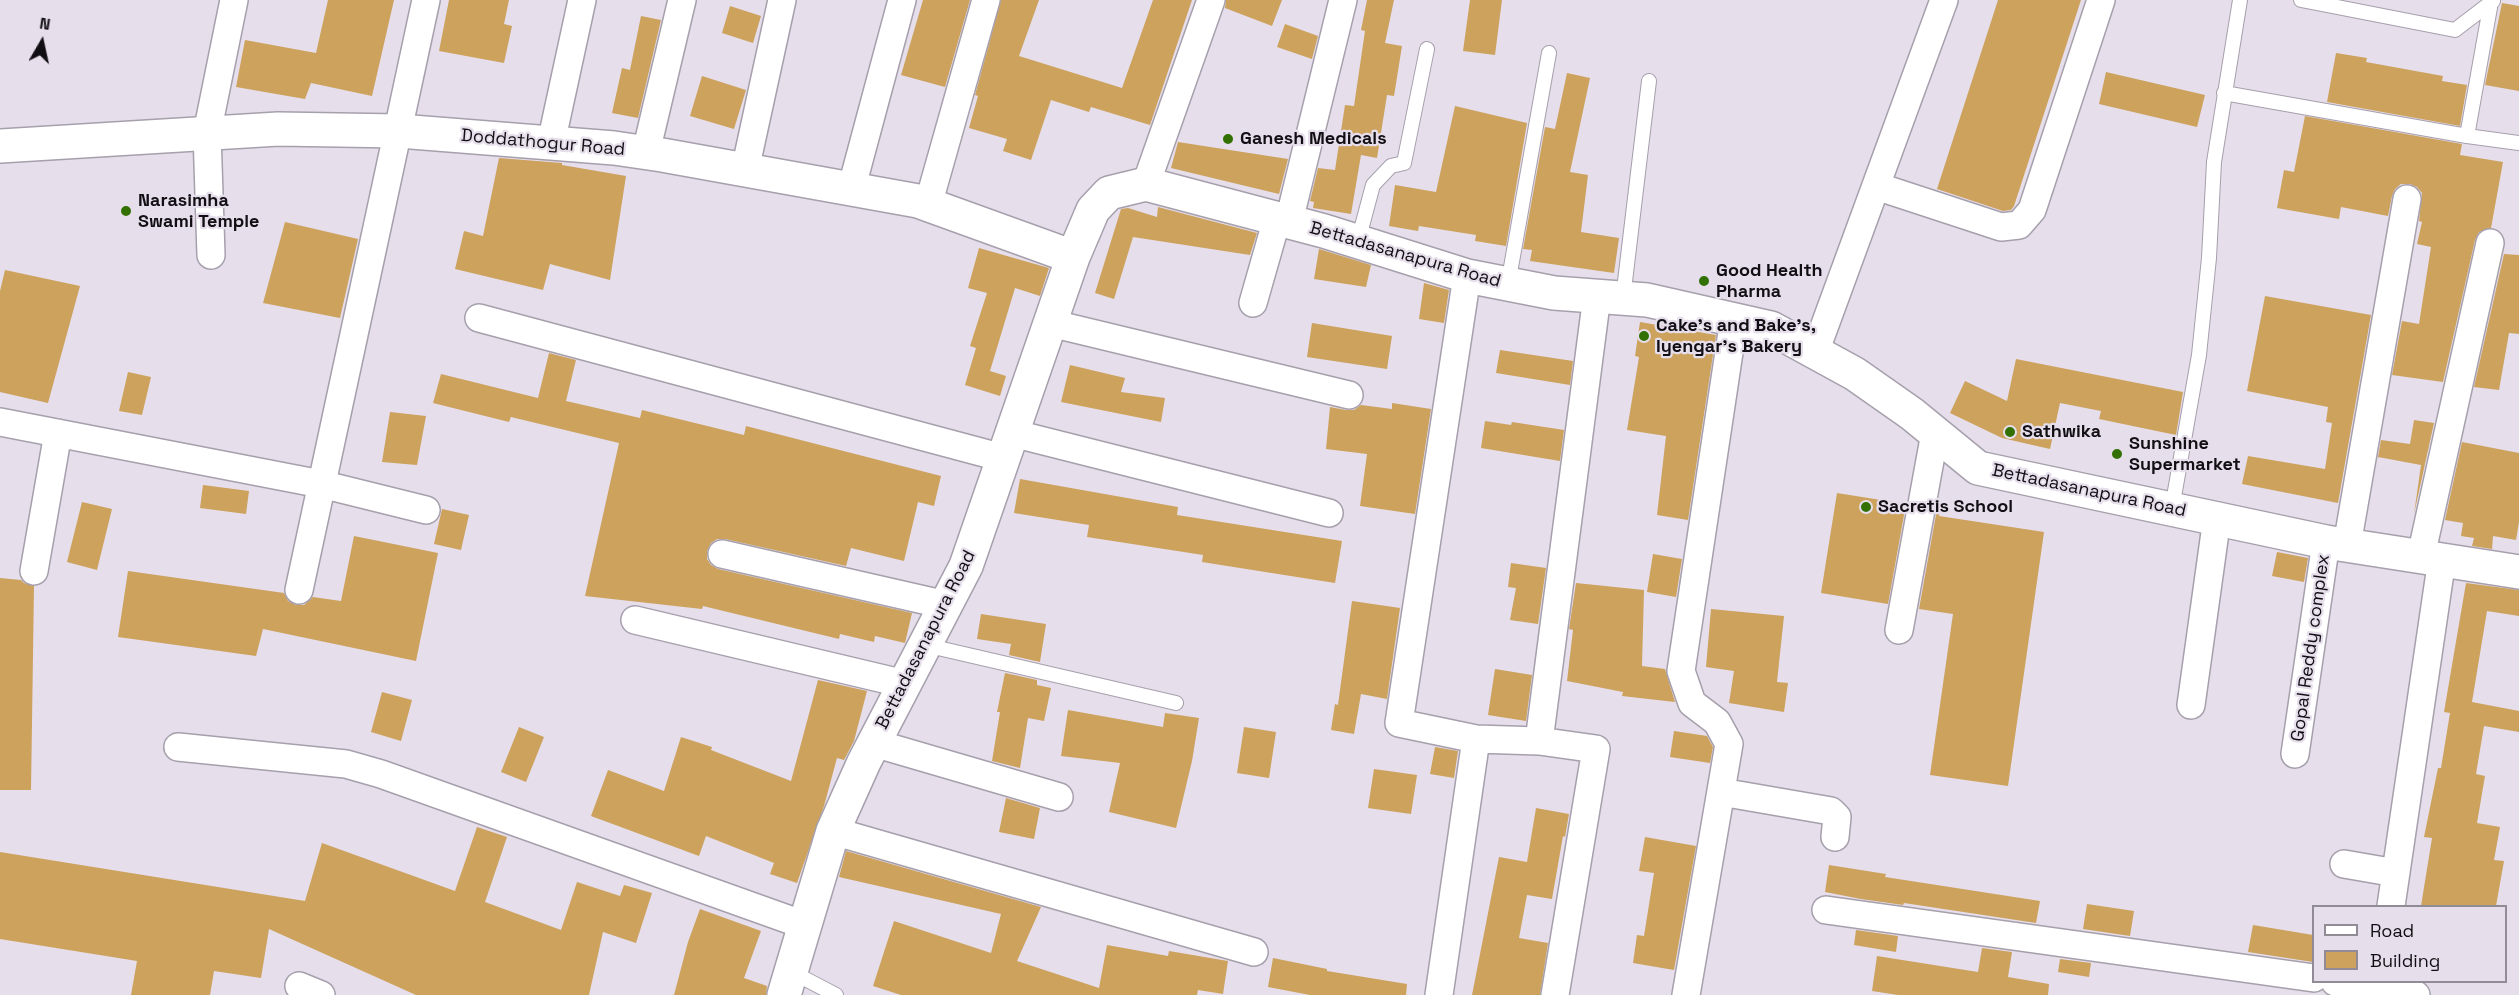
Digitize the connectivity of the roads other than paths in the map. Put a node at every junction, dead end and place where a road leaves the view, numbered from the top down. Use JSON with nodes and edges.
{"nodes":[{"id":1,"x":234,"y":0,"type":"edge"},
{"id":2,"x":426,"y":0,"type":"edge"},
{"id":3,"x":582,"y":0,"type":"edge"},
{"id":4,"x":682,"y":0,"type":"edge"},
{"id":5,"x":782,"y":0,"type":"edge"},
{"id":6,"x":902,"y":0,"type":"edge"},
{"id":7,"x":986,"y":0,"type":"edge"},
{"id":8,"x":1211,"y":0,"type":"edge"},
{"id":9,"x":1343,"y":0,"type":"edge"},
{"id":10,"x":1944,"y":0,"type":"edge"},
{"id":11,"x":2101,"y":0,"type":"edge"},
{"id":12,"x":2240,"y":0,"type":"edge"},
{"id":13,"x":2301,"y":0,"type":"edge"},
{"id":14,"x":2492,"y":1,"type":"edge"},
{"id":15,"x":1427,"y":49,"type":"dead end"},
{"id":16,"x":1549,"y":53,"type":"dead end"},
{"id":17,"x":1649,"y":81,"type":"dead end"},
{"id":18,"x":2224,"y":93,"type":"junction"},
{"id":19,"x":399,"y":131,"type":"junction"},
{"id":20,"x":207,"y":133,"type":"junction"},
{"id":21,"x":2467,"y":136,"type":"junction"},
{"id":22,"x":551,"y":143,"type":"junction"},
{"id":23,"x":2519,"y":143,"type":"edge"},
{"id":24,"x":0,"y":146,"type":"edge"},
{"id":25,"x":646,"y":152,"type":"junction"},
{"id":26,"x":745,"y":170,"type":"junction"},
{"id":27,"x":1146,"y":184,"type":"junction"},
{"id":28,"x":1876,"y":186,"type":"junction"},
{"id":29,"x":851,"y":190,"type":"junction"},
{"id":30,"x":2407,"y":199,"type":"dead end"},
{"id":31,"x":928,"y":205,"type":"junction"},
{"id":32,"x":1283,"y":220,"type":"junction"},
{"id":33,"x":1358,"y":241,"type":"junction"},
{"id":34,"x":2490,"y":243,"type":"dead end"},
{"id":35,"x":211,"y":255,"type":"dead end"},
{"id":36,"x":1073,"y":257,"type":"junction"},
{"id":37,"x":1467,"y":276,"type":"junction"},
{"id":38,"x":1508,"y":284,"type":"junction"},
{"id":39,"x":1610,"y":297,"type":"junction"},
{"id":40,"x":1253,"y":303,"type":"dead end"},
{"id":41,"x":479,"y":318,"type":"dead end"},
{"id":42,"x":1734,"y":319,"type":"junction"},
{"id":43,"x":1050,"y":322,"type":"junction"},
{"id":44,"x":1815,"y":352,"type":"junction"},
{"id":45,"x":1349,"y":395,"type":"dead end"},
{"id":46,"x":0,"y":422,"type":"edge"},
{"id":47,"x":58,"y":433,"type":"junction"},
{"id":48,"x":1935,"y":433,"type":"junction"},
{"id":49,"x":1008,"y":445,"type":"junction"},
{"id":50,"x":321,"y":484,"type":"junction"},
{"id":51,"x":2172,"y":508,"type":"junction"},
{"id":52,"x":426,"y":510,"type":"dead end"},
{"id":53,"x":1329,"y":513,"type":"dead end"},
{"id":54,"x":2217,"y":518,"type":"junction"},
{"id":55,"x":2337,"y":543,"type":"junction"},
{"id":56,"x":722,"y":554,"type":"dead end"},
{"id":57,"x":2431,"y":558,"type":"junction"},
{"id":58,"x":34,"y":571,"type":"dead end"},
{"id":59,"x":2519,"y":572,"type":"edge"},
{"id":60,"x":299,"y":590,"type":"dead end"},
{"id":61,"x":945,"y":605,"type":"junction"},
{"id":62,"x":636,"y":620,"type":"dead end"},
{"id":63,"x":1899,"y":630,"type":"dead end"},
{"id":64,"x":925,"y":645,"type":"junction"},
{"id":65,"x":905,"y":684,"type":"junction"},
{"id":66,"x":1176,"y":703,"type":"dead end"},
{"id":67,"x":2191,"y":705,"type":"dead end"},
{"id":68,"x":1476,"y":739,"type":"junction"},
{"id":69,"x":1539,"y":741,"type":"junction"},
{"id":70,"x":874,"y":743,"type":"junction"},
{"id":71,"x":178,"y":747,"type":"dead end"},
{"id":72,"x":2295,"y":754,"type":"dead end"},
{"id":73,"x":1721,"y":792,"type":"junction"},
{"id":74,"x":1059,"y":797,"type":"dead end"},
{"id":75,"x":833,"y":831,"type":"junction"},
{"id":76,"x":1835,"y":837,"type":"dead end"},
{"id":77,"x":2344,"y":864,"type":"dead end"},
{"id":78,"x":2396,"y":873,"type":"junction"},
{"id":79,"x":2391,"y":905,"type":"edge"},
{"id":80,"x":1826,"y":909,"type":"dead end"},
{"id":81,"x":804,"y":925,"type":"junction"},
{"id":82,"x":1254,"y":952,"type":"dead end"},
{"id":83,"x":2312,"y":978,"type":"edge"},
{"id":84,"x":788,"y":983,"type":"edge"},
{"id":85,"x":2346,"y":983,"type":"edge"},
{"id":86,"x":2375,"y":988,"type":"edge"},
{"id":87,"x":836,"y":995,"type":"edge"},
{"id":88,"x":1439,"y":995,"type":"edge"},
{"id":89,"x":1555,"y":995,"type":"edge"},
{"id":90,"x":1686,"y":995,"type":"edge"},
{"id":91,"x":2416,"y":995,"type":"edge"}],
"edges":[{"from":1,"to":20,"type":"street"},
{"from":2,"to":19,"type":"street"},
{"from":3,"to":22,"type":"street"},
{"from":4,"to":25,"type":"street"},
{"from":5,"to":26,"type":"street"},
{"from":6,"to":29,"type":"street"},
{"from":7,"to":31,"type":"street"},
{"from":8,"to":27,"type":"street"},
{"from":9,"to":32,"type":"street"},
{"from":10,"to":28,"type":"street"},
{"from":11,"to":28,"type":"street"},
{"from":12,"to":18,"type":"lane"},
{"from":13,"to":14,"type":"lane"},
{"from":14,"to":21,"type":"lane"},
{"from":15,"to":33,"type":"lane"},
{"from":16,"to":38,"type":"lane"},
{"from":17,"to":39,"type":"lane"},
{"from":18,"to":21,"type":"lane"},
{"from":18,"to":51,"type":"lane"},
{"from":19,"to":20,"type":"street","name":"Doddathogur Road"},
{"from":19,"to":22,"type":"street","name":"Doddathogur Road"},
{"from":19,"to":50,"type":"street"},
{"from":20,"to":24,"type":"street","name":"Doddathogur Road"},
{"from":20,"to":35,"type":"street"},
{"from":21,"to":23,"type":"lane"},
{"from":22,"to":25,"type":"street","name":"Doddathogur Road"},
{"from":25,"to":26,"type":"street","name":"Doddathogur Road"},
{"from":26,"to":29,"type":"street","name":"Doddathogur Road"},
{"from":27,"to":32,"type":"street","name":"Bettadasanapura Road"},
{"from":27,"to":36,"type":"street","name":"Bettadasanapura Road"},
{"from":28,"to":44,"type":"street"},
{"from":29,"to":31,"type":"street","name":"Doddathogur Road"},
{"from":30,"to":55,"type":"street","name":"Gopal Reddy complex"},
{"from":31,"to":36,"type":"street","name":"Doddathogur Road"},
{"from":32,"to":33,"type":"street","name":"Bettadasanapura Road"},
{"from":32,"to":40,"type":"street"},
{"from":33,"to":37,"type":"street","name":"Bettadasanapura Road"},
{"from":34,"to":57,"type":"street"},
{"from":36,"to":43,"type":"street","name":"Bettadasanapura Road"},
{"from":37,"to":38,"type":"street","name":"Bettadasanapura Road"},
{"from":37,"to":68,"type":"street"},
{"from":38,"to":39,"type":"street","name":"Bettadasanapura Road"},
{"from":39,"to":42,"type":"street","name":"Bettadasanapura Road"},
{"from":39,"to":69,"type":"street"},
{"from":41,"to":49,"type":"street"},
{"from":42,"to":44,"type":"street","name":"Bettadasanapura Road"},
{"from":42,"to":73,"type":"street"},
{"from":43,"to":45,"type":"street"},
{"from":43,"to":49,"type":"street","name":"Bettadasanapura Road"},
{"from":44,"to":48,"type":"street","name":"Bettadasanapura Road"},
{"from":46,"to":47,"type":"street"},
{"from":47,"to":50,"type":"street"},
{"from":47,"to":58,"type":"street"},
{"from":48,"to":51,"type":"street","name":"Bettadasanapura Road"},
{"from":48,"to":63,"type":"street"},
{"from":49,"to":53,"type":"street"},
{"from":49,"to":61,"type":"street","name":"Bettadasanapura Road"},
{"from":50,"to":52,"type":"street"},
{"from":50,"to":60,"type":"street"},
{"from":51,"to":54,"type":"street","name":"Bettadasanapura Road"},
{"from":54,"to":55,"type":"street","name":"Bettadasanapura Road"},
{"from":54,"to":67,"type":"street"},
{"from":55,"to":57,"type":"street","name":"Bettadasanapura Road"},
{"from":55,"to":72,"type":"street","name":"Gopal Reddy complex"},
{"from":56,"to":61,"type":"street"},
{"from":57,"to":59,"type":"street","name":"Bettadasanapura Road"},
{"from":57,"to":78,"type":"street"},
{"from":61,"to":64,"type":"street","name":"Bettadasanapura Road"},
{"from":62,"to":65,"type":"street"},
{"from":64,"to":65,"type":"street","name":"Bettadasanapura Road"},
{"from":64,"to":66,"type":"lane"},
{"from":65,"to":70,"type":"street","name":"Bettadasanapura Road"},
{"from":68,"to":69,"type":"street"},
{"from":68,"to":88,"type":"street"},
{"from":69,"to":89,"type":"street"},
{"from":70,"to":74,"type":"street"},
{"from":70,"to":75,"type":"street","name":"Bettadasanapura Road"},
{"from":71,"to":81,"type":"street"},
{"from":73,"to":76,"type":"street"},
{"from":73,"to":90,"type":"street"},
{"from":75,"to":81,"type":"street","name":"Bettadasanapura Road"},
{"from":75,"to":82,"type":"street"},
{"from":77,"to":78,"type":"street"},
{"from":78,"to":79,"type":"street"},
{"from":80,"to":83,"type":"street"},
{"from":81,"to":84,"type":"street","name":"Bettadasanapura Road"},
{"from":84,"to":87,"type":"lane"},
{"from":85,"to":86,"type":"street"},
{"from":86,"to":91,"type":"street"}]}
